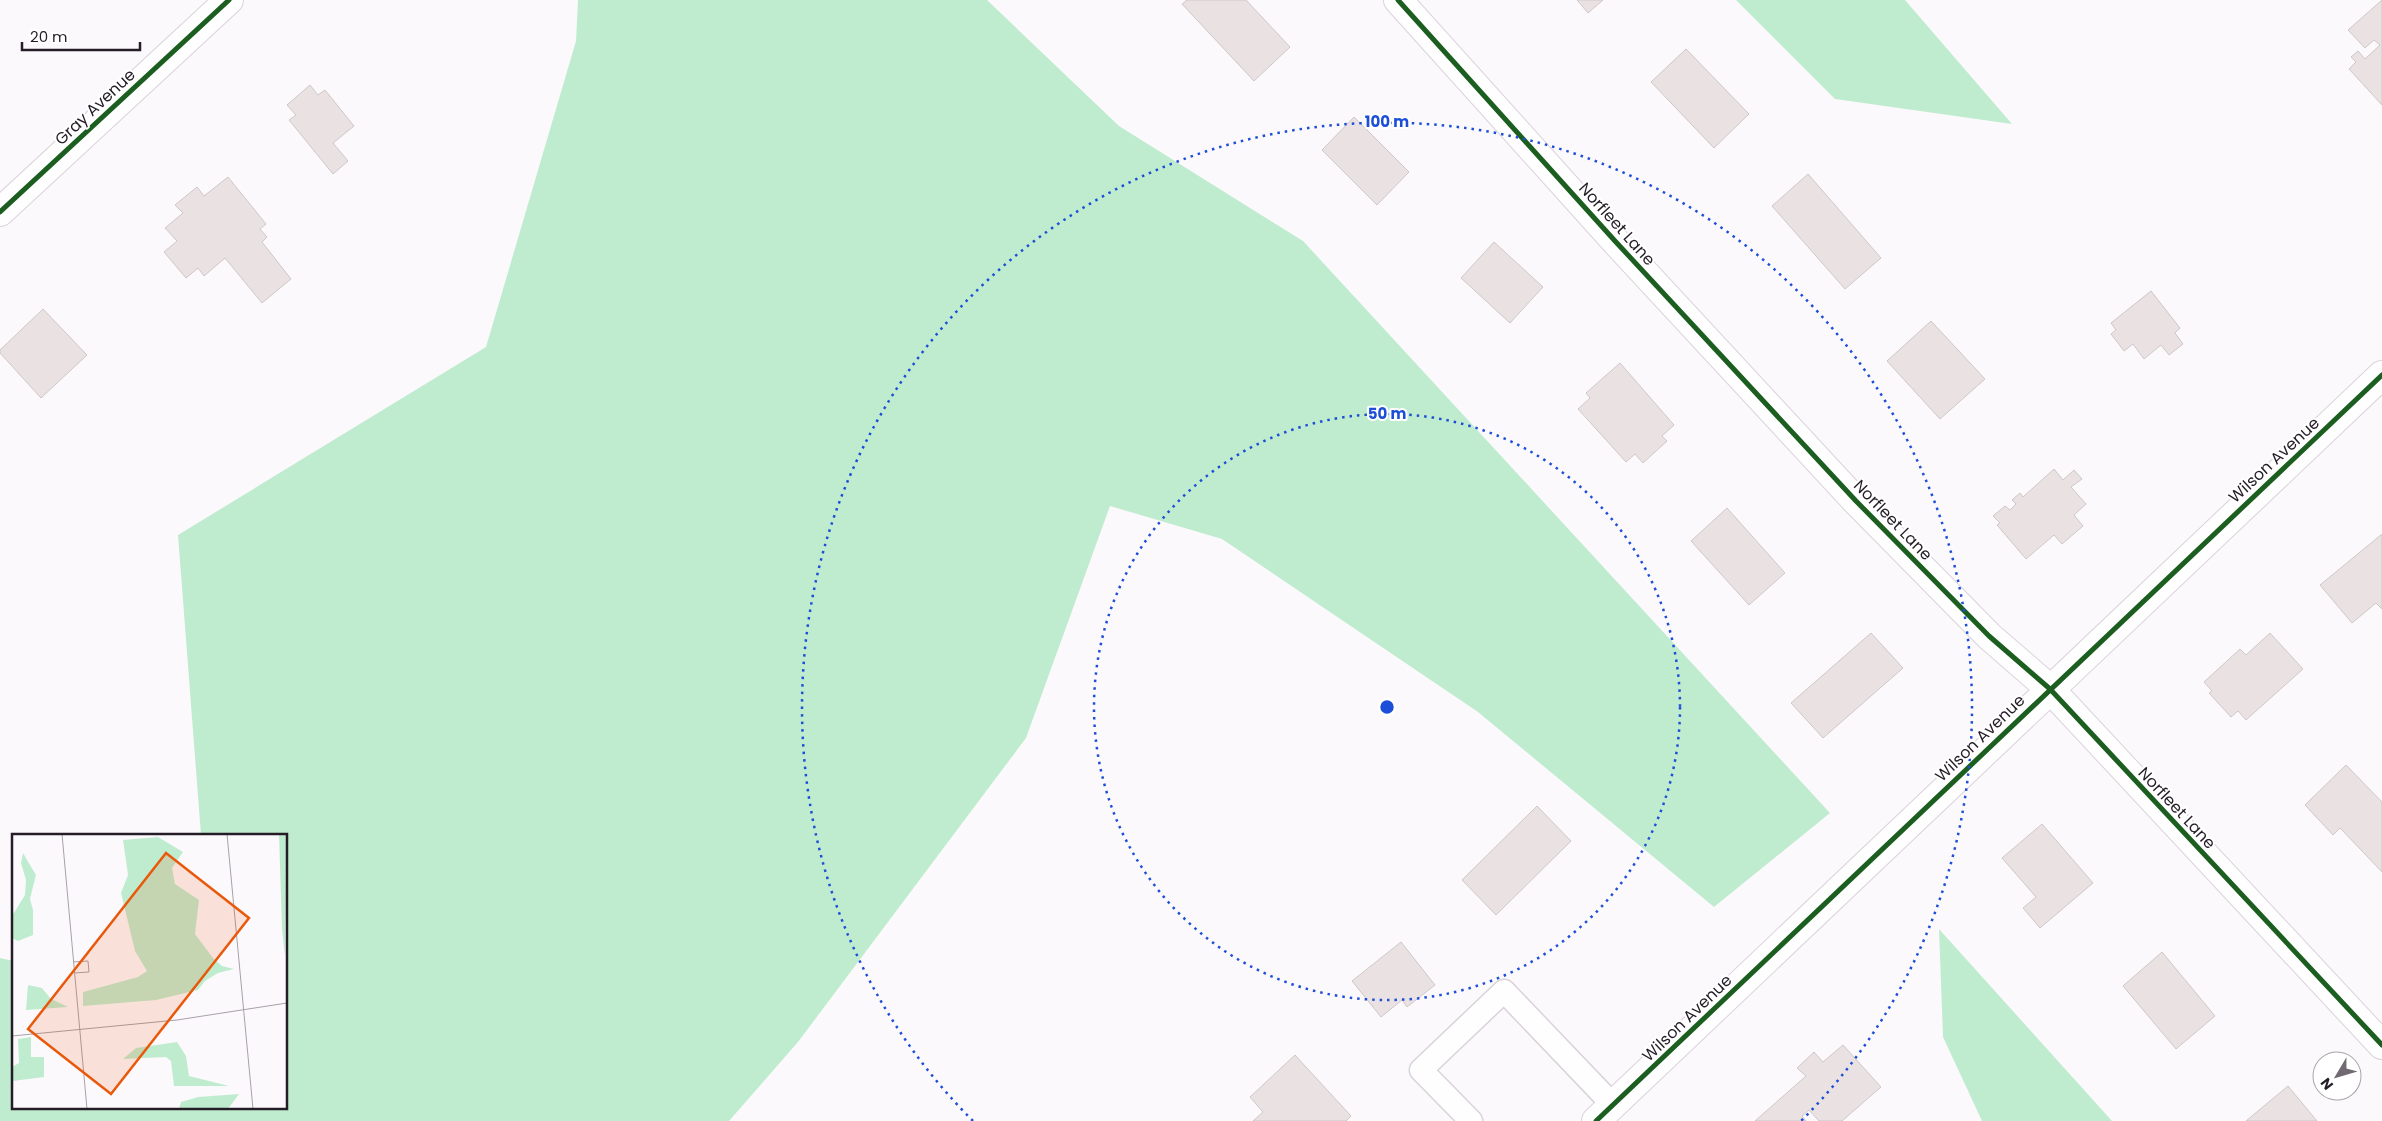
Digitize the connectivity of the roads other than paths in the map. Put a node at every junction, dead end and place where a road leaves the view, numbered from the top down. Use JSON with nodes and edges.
{"nodes":[{"id":1,"x":229,"y":0,"type":"edge"},
{"id":2,"x":1398,"y":0,"type":"edge"},
{"id":3,"x":0,"y":212,"type":"edge"},
{"id":4,"x":2382,"y":374,"type":"edge"},
{"id":5,"x":2050,"y":689,"type":"junction"},
{"id":6,"x":2382,"y":1045,"type":"edge"},
{"id":7,"x":1604,"y":1113,"type":"edge"},
{"id":8,"x":1471,"y":1121,"type":"edge"}],
"edges":[{"from":1,"to":3,"type":"street","name":"Gray Avenue"},
{"from":2,"to":5,"type":"street","name":"Norfleet Lane"},
{"from":4,"to":5,"type":"street","name":"Wilson Avenue"},
{"from":5,"to":6,"type":"street","name":"Norfleet Lane"},
{"from":5,"to":7,"type":"street","name":"Wilson Avenue"},
{"from":7,"to":8,"type":"lane"}]}
